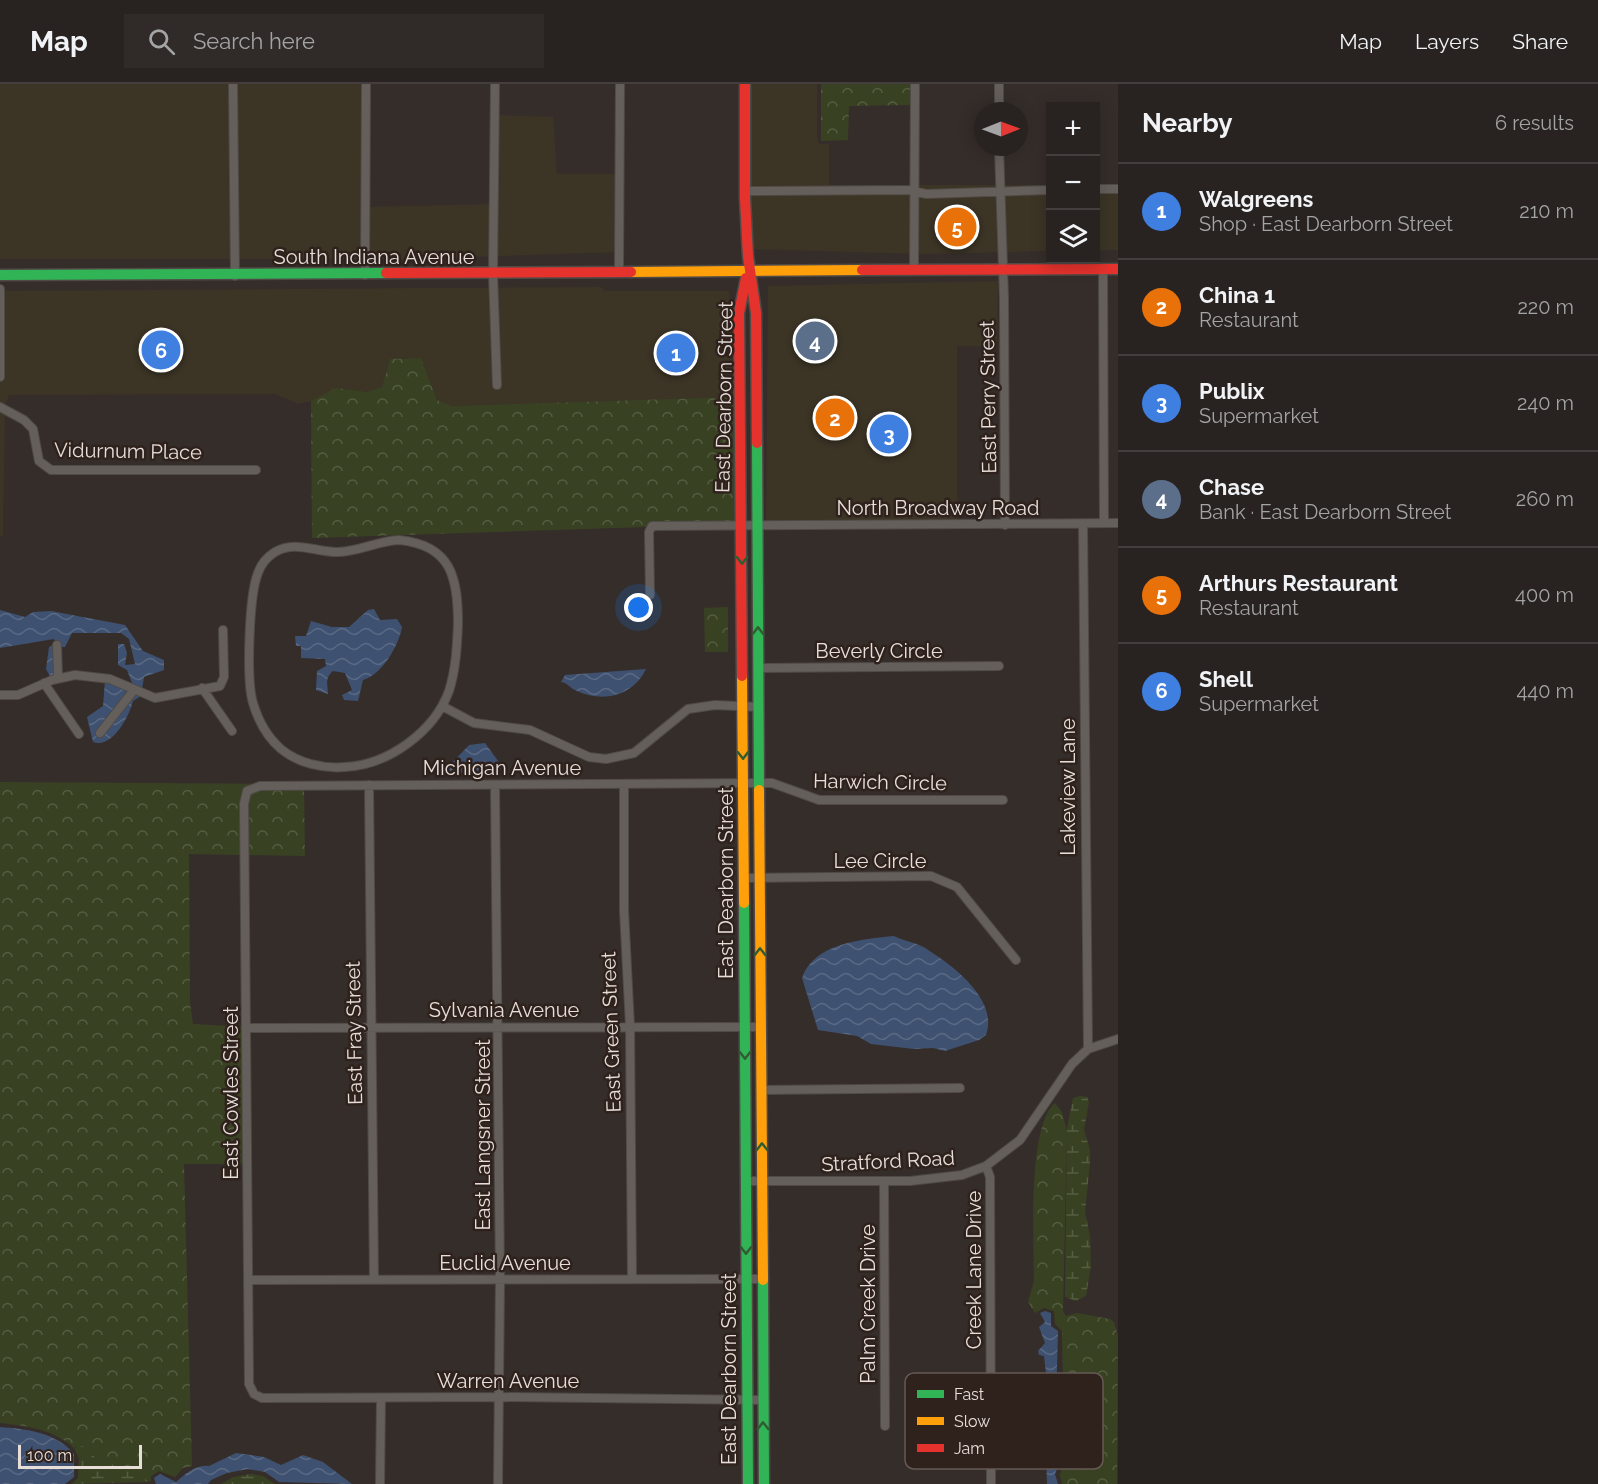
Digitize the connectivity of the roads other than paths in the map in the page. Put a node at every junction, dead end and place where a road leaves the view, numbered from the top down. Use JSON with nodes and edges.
{"nodes":[{"id":1,"x":233,"y":84,"type":"edge"},
{"id":2,"x":366,"y":84,"type":"edge"},
{"id":3,"x":495,"y":84,"type":"edge"},
{"id":4,"x":620,"y":84,"type":"edge"},
{"id":5,"x":745,"y":84,"type":"edge"},
{"id":6,"x":915,"y":84,"type":"edge"},
{"id":7,"x":999,"y":84,"type":"edge"},
{"id":8,"x":999,"y":102,"type":"edge"},
{"id":9,"x":999,"y":156,"type":"edge"},
{"id":10,"x":1100,"y":189,"type":"edge"},
{"id":11,"x":1118,"y":189,"type":"edge"},
{"id":12,"x":999,"y":190,"type":"junction"},
{"id":13,"x":1046,"y":190,"type":"edge"},
{"id":14,"x":746,"y":191,"type":"junction"},
{"id":15,"x":915,"y":192,"type":"junction"},
{"id":16,"x":914,"y":269,"type":"junction"},
{"id":17,"x":1103,"y":269,"type":"junction"},
{"id":18,"x":1118,"y":269,"type":"edge"},
{"id":19,"x":1001,"y":270,"type":"junction"},
{"id":20,"x":619,"y":272,"type":"junction"},
{"id":21,"x":748,"y":272,"type":"junction"},
{"id":22,"x":493,"y":274,"type":"junction"},
{"id":23,"x":0,"y":275,"type":"edge"},
{"id":24,"x":365,"y":275,"type":"junction"},
{"id":25,"x":235,"y":276,"type":"junction"},
{"id":26,"x":0,"y":289,"type":"edge"},
{"id":27,"x":0,"y":377,"type":"edge"},
{"id":28,"x":497,"y":385,"type":"dead end"},
{"id":29,"x":0,"y":407,"type":"edge"},
{"id":30,"x":256,"y":470,"type":"dead end"},
{"id":31,"x":1104,"y":523,"type":"junction"},
{"id":32,"x":1118,"y":523,"type":"edge"},
{"id":33,"x":1083,"y":524,"type":"junction"},
{"id":34,"x":741,"y":525,"type":"junction"},
{"id":35,"x":758,"y":525,"type":"junction"},
{"id":36,"x":1005,"y":525,"type":"junction"},
{"id":37,"x":650,"y":595,"type":"dead end"},
{"id":38,"x":223,"y":630,"type":"dead end"},
{"id":39,"x":57,"y":645,"type":"dead end"},
{"id":40,"x":999,"y":666,"type":"dead end"},
{"id":41,"x":758,"y":668,"type":"junction"},
{"id":42,"x":58,"y":678,"type":"junction"},
{"id":43,"x":44,"y":683,"type":"junction"},
{"id":44,"x":202,"y":688,"type":"junction"},
{"id":45,"x":134,"y":690,"type":"junction"},
{"id":46,"x":0,"y":695,"type":"edge"},
{"id":47,"x":442,"y":706,"type":"junction"},
{"id":48,"x":742,"y":707,"type":"junction"},
{"id":49,"x":759,"y":707,"type":"junction"},
{"id":50,"x":232,"y":731,"type":"dead end"},
{"id":51,"x":100,"y":733,"type":"dead end"},
{"id":52,"x":79,"y":734,"type":"dead end"},
{"id":53,"x":624,"y":784,"type":"junction"},
{"id":54,"x":743,"y":784,"type":"junction"},
{"id":55,"x":759,"y":784,"type":"junction"},
{"id":56,"x":369,"y":785,"type":"junction"},
{"id":57,"x":495,"y":785,"type":"junction"},
{"id":58,"x":247,"y":791,"type":"joint"},
{"id":59,"x":1003,"y":800,"type":"dead end"},
{"id":60,"x":744,"y":878,"type":"junction"},
{"id":61,"x":760,"y":878,"type":"junction"},
{"id":62,"x":1016,"y":960,"type":"dead end"},
{"id":63,"x":499,"y":1026,"type":"junction"},
{"id":64,"x":630,"y":1026,"type":"junction"},
{"id":65,"x":370,"y":1027,"type":"junction"},
{"id":66,"x":744,"y":1027,"type":"junction"},
{"id":67,"x":760,"y":1027,"type":"junction"},
{"id":68,"x":248,"y":1028,"type":"junction"},
{"id":69,"x":1118,"y":1039,"type":"edge"},
{"id":70,"x":1088,"y":1049,"type":"junction"},
{"id":71,"x":960,"y":1088,"type":"dead end"},
{"id":72,"x":761,"y":1090,"type":"junction"},
{"id":73,"x":986,"y":1166,"type":"junction"},
{"id":74,"x":746,"y":1181,"type":"junction"},
{"id":75,"x":762,"y":1182,"type":"junction"},
{"id":76,"x":884,"y":1182,"type":"junction"},
{"id":77,"x":632,"y":1279,"type":"junction"},
{"id":78,"x":746,"y":1279,"type":"junction"},
{"id":79,"x":762,"y":1279,"type":"junction"},
{"id":80,"x":249,"y":1280,"type":"junction"},
{"id":81,"x":374,"y":1280,"type":"junction"},
{"id":82,"x":500,"y":1280,"type":"junction"},
{"id":83,"x":991,"y":1373,"type":"edge"},
{"id":84,"x":254,"y":1394,"type":"joint"},
{"id":85,"x":499,"y":1397,"type":"junction"},
{"id":86,"x":381,"y":1398,"type":"junction"},
{"id":87,"x":747,"y":1400,"type":"junction"},
{"id":88,"x":762,"y":1400,"type":"junction"},
{"id":89,"x":885,"y":1426,"type":"dead end"},
{"id":90,"x":380,"y":1484,"type":"edge"},
{"id":91,"x":498,"y":1484,"type":"edge"},
{"id":92,"x":748,"y":1484,"type":"edge"},
{"id":93,"x":764,"y":1484,"type":"edge"}],
"edges":[{"from":1,"to":25,"type":"street"},
{"from":2,"to":24,"type":"street"},
{"from":3,"to":22,"type":"street"},
{"from":4,"to":20,"type":"street"},
{"from":5,"to":14,"type":"main road"},
{"from":6,"to":15,"type":"street"},
{"from":7,"to":8,"type":"street"},
{"from":9,"to":12,"type":"street","name":"East Perry Street"},
{"from":10,"to":11,"type":"street"},
{"from":12,"to":13,"type":"street"},
{"from":12,"to":15,"type":"street"},
{"from":12,"to":19,"type":"street","name":"East Perry Street"},
{"from":14,"to":15,"type":"street"},
{"from":14,"to":21,"type":"main road"},
{"from":15,"to":16,"type":"street"},
{"from":16,"to":19,"type":"main road","name":"South Indiana Avenue"},
{"from":16,"to":21,"type":"main road","name":"South Indiana Avenue"},
{"from":17,"to":18,"type":"main road","name":"South Indiana Avenue"},
{"from":17,"to":19,"type":"main road","name":"South Indiana Avenue"},
{"from":17,"to":31,"type":"street"},
{"from":19,"to":36,"type":"street","name":"East Perry Street"},
{"from":20,"to":21,"type":"main road","name":"South Indiana Avenue"},
{"from":20,"to":22,"type":"main road","name":"South Indiana Avenue"},
{"from":21,"to":34,"type":"main road","name":"East Dearborn Street"},
{"from":21,"to":35,"type":"main road","name":"East Dearborn Street"},
{"from":22,"to":24,"type":"main road","name":"South Indiana Avenue"},
{"from":22,"to":28,"type":"street"},
{"from":23,"to":25,"type":"main road","name":"South Indiana Avenue"},
{"from":24,"to":25,"type":"main road","name":"South Indiana Avenue"},
{"from":26,"to":27,"type":"street"},
{"from":29,"to":30,"type":"street","name":"Vidurnum Place"},
{"from":31,"to":32,"type":"street","name":"North Broadway Road"},
{"from":31,"to":33,"type":"street","name":"North Broadway Road"},
{"from":33,"to":36,"type":"street","name":"North Broadway Road"},
{"from":33,"to":70,"type":"street","name":"Lakeview Lane"},
{"from":34,"to":35,"type":"street","name":"North Broadway Road"},
{"from":34,"to":37,"type":"street","name":"North Broadway Road"},
{"from":34,"to":48,"type":"main road","name":"East Dearborn Street","one_way":true},
{"from":35,"to":36,"type":"street","name":"North Broadway Road"},
{"from":41,"to":35,"type":"main road","name":"East Dearborn Street","one_way":true},
{"from":38,"to":44,"type":"street"},
{"from":39,"to":42,"type":"street"},
{"from":40,"to":41,"type":"street","name":"Beverly Circle"},
{"from":41,"to":49,"type":"main road","name":"East Dearborn Street"},
{"from":42,"to":43,"type":"street"},
{"from":42,"to":45,"type":"street"},
{"from":43,"to":46,"type":"street"},
{"from":43,"to":52,"type":"street"},
{"from":44,"to":45,"type":"street"},
{"from":44,"to":50,"type":"street"},
{"from":45,"to":51,"type":"street"},
{"from":47,"to":47,"type":"street"},
{"from":47,"to":48,"type":"street"},
{"from":48,"to":49,"type":"street"},
{"from":48,"to":54,"type":"main road","name":"East Dearborn Street","one_way":true},
{"from":49,"to":55,"type":"main road","name":"East Dearborn Street"},
{"from":53,"to":54,"type":"street","name":"Michigan Avenue"},
{"from":53,"to":57,"type":"street","name":"Michigan Avenue"},
{"from":53,"to":64,"type":"street","name":"East Green Street"},
{"from":54,"to":55,"type":"street","name":"Michigan Avenue"},
{"from":54,"to":60,"type":"main road","name":"East Dearborn Street"},
{"from":55,"to":59,"type":"street","name":"Harwich Circle"},
{"from":55,"to":61,"type":"main road","name":"East Dearborn Street"},
{"from":56,"to":57,"type":"street","name":"Michigan Avenue"},
{"from":56,"to":58,"type":"street","name":"Michigan Avenue"},
{"from":56,"to":65,"type":"street","name":"East Fray Street"},
{"from":57,"to":63,"type":"street","name":"East Langsner Street"},
{"from":58,"to":68,"type":"street","name":"East Cowles Street"},
{"from":60,"to":61,"type":"street","name":"Lee Circle"},
{"from":60,"to":66,"type":"main road","name":"East Dearborn Street"},
{"from":61,"to":62,"type":"street","name":"Lee Circle"},
{"from":67,"to":61,"type":"main road","name":"East Dearborn Street","one_way":true},
{"from":63,"to":64,"type":"street","name":"Sylvania Avenue"},
{"from":63,"to":65,"type":"street","name":"Sylvania Avenue"},
{"from":63,"to":82,"type":"street","name":"East Langsner Street"},
{"from":64,"to":66,"type":"street","name":"Sylvania Avenue"},
{"from":64,"to":77,"type":"street","name":"East Green Street"},
{"from":65,"to":68,"type":"street","name":"Sylvania Avenue"},
{"from":65,"to":81,"type":"street","name":"East Fray Street"},
{"from":66,"to":67,"type":"street","name":"Sylvania Avenue"},
{"from":66,"to":74,"type":"main road","name":"East Dearborn Street","one_way":true},
{"from":67,"to":72,"type":"main road","name":"East Dearborn Street"},
{"from":68,"to":80,"type":"street","name":"East Cowles Street"},
{"from":69,"to":70,"type":"street","name":"Stratford Road"},
{"from":70,"to":73,"type":"street","name":"Stratford Road"},
{"from":71,"to":72,"type":"street"},
{"from":75,"to":72,"type":"main road","name":"East Dearborn Street","one_way":true},
{"from":73,"to":76,"type":"street","name":"Stratford Road"},
{"from":73,"to":83,"type":"street","name":"Creek Lane Drive"},
{"from":74,"to":75,"type":"street","name":"Stratford Road"},
{"from":74,"to":78,"type":"main road","name":"East Dearborn Street","one_way":true},
{"from":75,"to":76,"type":"street","name":"Stratford Road"},
{"from":75,"to":79,"type":"main road","name":"East Dearborn Street"},
{"from":76,"to":89,"type":"street","name":"Palm Creek Drive"},
{"from":77,"to":78,"type":"street","name":"Euclid Avenue"},
{"from":77,"to":82,"type":"street","name":"Euclid Avenue"},
{"from":78,"to":79,"type":"street","name":"Euclid Avenue"},
{"from":78,"to":87,"type":"main road","name":"East Dearborn Street"},
{"from":79,"to":88,"type":"main road","name":"East Dearborn Street"},
{"from":80,"to":81,"type":"street","name":"Euclid Avenue"},
{"from":80,"to":84,"type":"street","name":"East Cowles Street"},
{"from":81,"to":82,"type":"street","name":"Euclid Avenue"},
{"from":82,"to":85,"type":"street","name":"East Langsner Street"},
{"from":84,"to":86,"type":"street","name":"Warren Avenue"},
{"from":85,"to":86,"type":"street","name":"Warren Avenue"},
{"from":85,"to":87,"type":"street","name":"Warren Avenue"},
{"from":85,"to":91,"type":"street","name":"East Langsner Street"},
{"from":86,"to":90,"type":"street"},
{"from":87,"to":88,"type":"street","name":"Warren Avenue"},
{"from":87,"to":92,"type":"main road","name":"East Dearborn Street"},
{"from":93,"to":88,"type":"main road","name":"East Dearborn Street","one_way":true}]}
